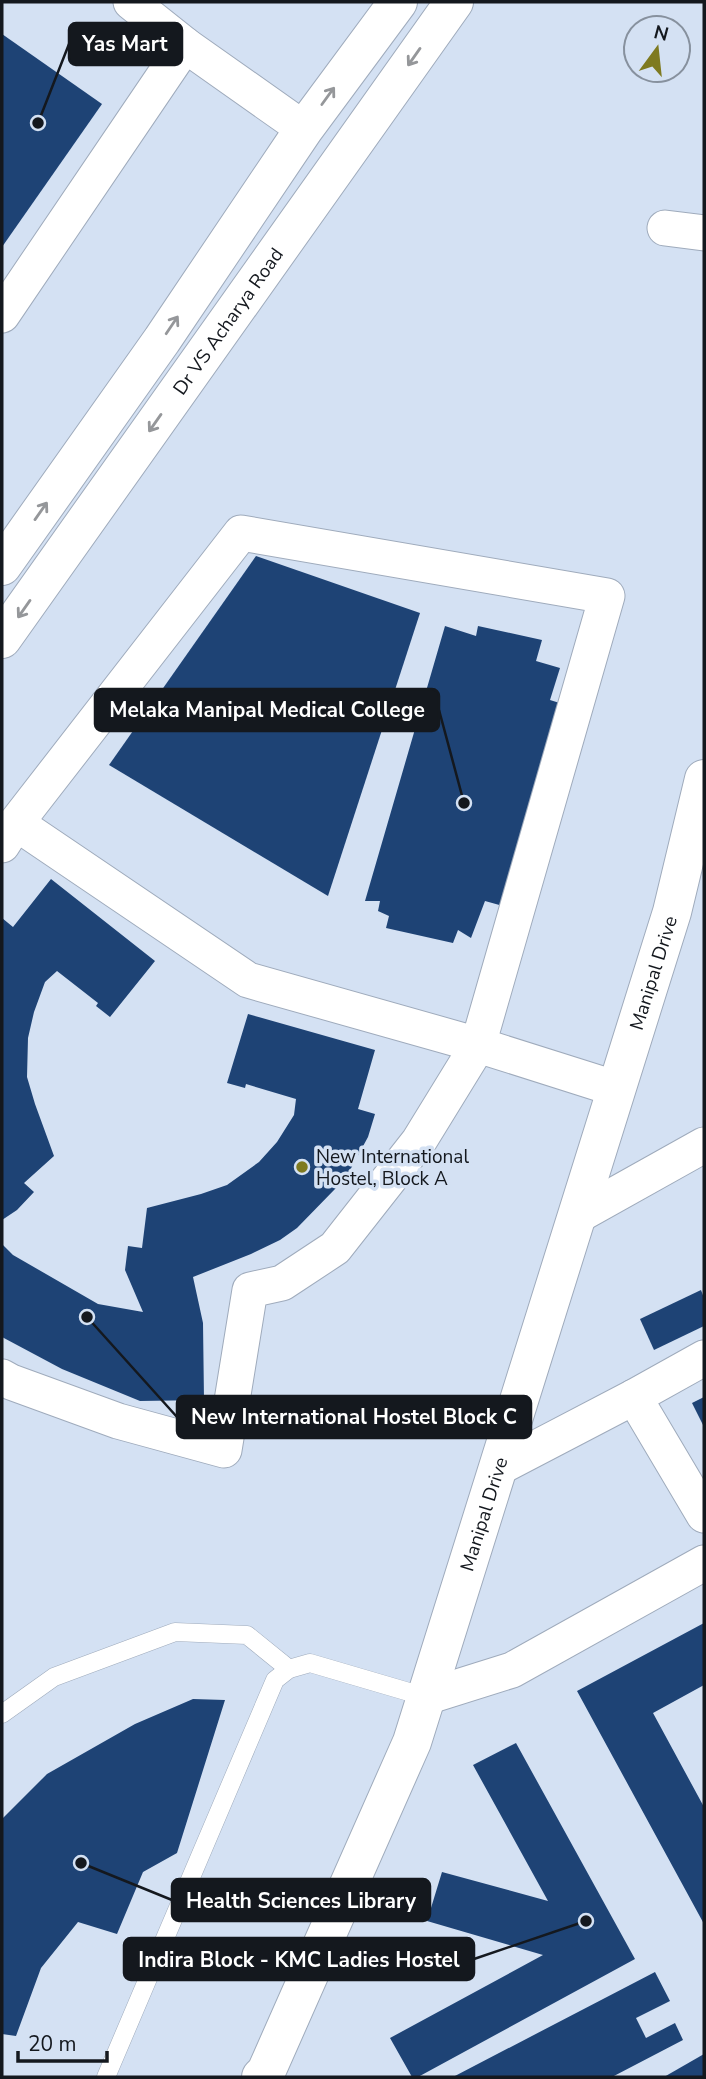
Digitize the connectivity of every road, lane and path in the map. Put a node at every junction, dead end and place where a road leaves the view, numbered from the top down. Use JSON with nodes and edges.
{"nodes":[{"id":1,"x":131,"y":2,"type":"edge"},
{"id":2,"x":398,"y":2,"type":"edge"},
{"id":3,"x":454,"y":2,"type":"edge"},
{"id":4,"x":185,"y":45,"type":"junction"},
{"id":5,"x":304,"y":129,"type":"junction"},
{"id":6,"x":665,"y":228,"type":"dead end"},
{"id":7,"x":704,"y":233,"type":"edge"},
{"id":8,"x":2,"y":315,"type":"edge"},
{"id":9,"x":4,"y":558,"type":"edge"},
{"id":10,"x":2,"y":639,"type":"edge"},
{"id":11,"x":704,"y":779,"type":"edge"},
{"id":12,"x":9,"y":834,"type":"edge"},
{"id":13,"x":478,"y":1045,"type":"junction"},
{"id":14,"x":617,"y":1089,"type":"junction"},
{"id":15,"x":704,"y":1145,"type":"edge"},
{"id":16,"x":577,"y":1216,"type":"junction"},
{"id":17,"x":704,"y":1358,"type":"edge"},
{"id":18,"x":2,"y":1377,"type":"edge"},
{"id":19,"x":634,"y":1397,"type":"junction"},
{"id":20,"x":498,"y":1468,"type":"junction"},
{"id":21,"x":704,"y":1515,"type":"edge"},
{"id":22,"x":704,"y":1563,"type":"edge"},
{"id":23,"x":289,"y":1669,"type":"junction"},
{"id":24,"x":426,"y":1697,"type":"junction"},
{"id":25,"x":2,"y":1714,"type":"edge"},
{"id":26,"x":264,"y":2076,"type":"edge"},
{"id":27,"x":106,"y":2077,"type":"edge"}],
"edges":[{"from":1,"to":4,"type":"street"},
{"from":5,"to":2,"type":"main road","one_way":true},
{"from":3,"to":10,"type":"main road","name":"Dr VS Acharya Road","one_way":true},
{"from":4,"to":5,"type":"street"},
{"from":4,"to":8,"type":"street"},
{"from":9,"to":5,"type":"main road","one_way":true},
{"from":6,"to":7,"type":"street"},
{"from":11,"to":14,"type":"main road","name":"Manipal Drive"},
{"from":12,"to":13,"type":"street"},
{"from":12,"to":13,"type":"street"},
{"from":13,"to":14,"type":"street"},
{"from":13,"to":18,"type":"street"},
{"from":14,"to":16,"type":"main road","name":"Manipal Drive"},
{"from":15,"to":16,"type":"street"},
{"from":16,"to":20,"type":"main road","name":"Manipal Drive"},
{"from":17,"to":19,"type":"street"},
{"from":19,"to":20,"type":"street"},
{"from":19,"to":21,"type":"street"},
{"from":20,"to":24,"type":"main road","name":"Manipal Drive"},
{"from":22,"to":24,"type":"street"},
{"from":23,"to":24,"type":"lane"},
{"from":23,"to":25,"type":"lane"},
{"from":23,"to":27,"type":"lane"},
{"from":24,"to":26,"type":"main road","name":"Manipal Drive"}]}
